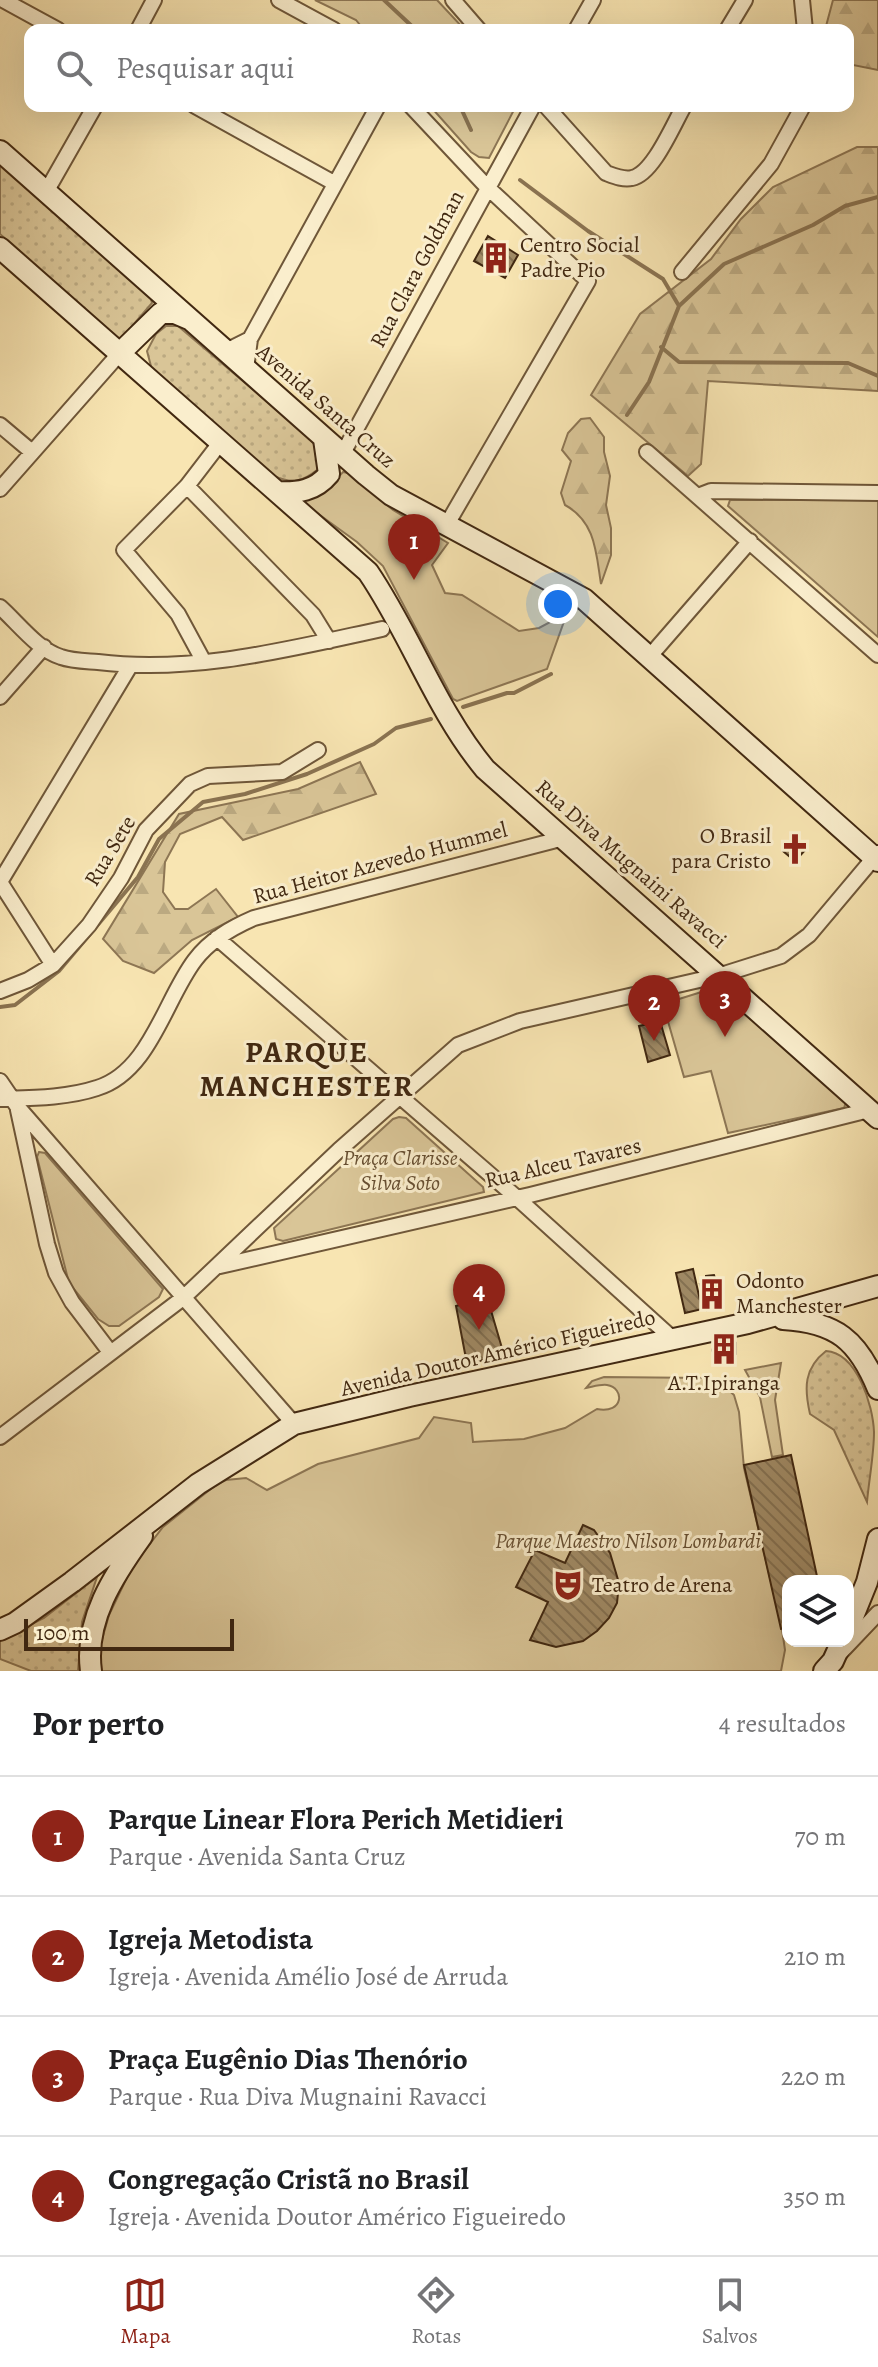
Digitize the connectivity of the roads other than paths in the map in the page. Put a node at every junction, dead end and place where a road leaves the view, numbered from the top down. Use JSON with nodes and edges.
{"nodes":[{"id":1,"x":3,"y":0,"type":"edge"},
{"id":2,"x":154,"y":0,"type":"edge"},
{"id":3,"x":279,"y":0,"type":"edge"},
{"id":4,"x":453,"y":0,"type":"edge"},
{"id":5,"x":593,"y":0,"type":"edge"},
{"id":6,"x":745,"y":0,"type":"edge"},
{"id":7,"x":802,"y":0,"type":"edge"},
{"id":8,"x":47,"y":24,"type":"edge"},
{"id":9,"x":141,"y":24,"type":"edge"},
{"id":10,"x":323,"y":24,"type":"edge"},
{"id":11,"x":474,"y":24,"type":"edge"},
{"id":12,"x":579,"y":24,"type":"edge"},
{"id":13,"x":731,"y":24,"type":"edge"},
{"id":14,"x":804,"y":24,"type":"edge"},
{"id":15,"x":92,"y":112,"type":"edge"},
{"id":16,"x":206,"y":112,"type":"edge"},
{"id":17,"x":375,"y":112,"type":"edge"},
{"id":18,"x":417,"y":112,"type":"edge"},
{"id":19,"x":530,"y":112,"type":"edge"},
{"id":20,"x":551,"y":112,"type":"edge"},
{"id":21,"x":681,"y":112,"type":"edge"},
{"id":22,"x":800,"y":112,"type":"edge"},
{"id":23,"x":0,"y":151,"type":"edge"},
{"id":24,"x":334,"y":183,"type":"junction"},
{"id":25,"x":487,"y":187,"type":"junction"},
{"id":26,"x":46,"y":192,"type":"junction"},
{"id":27,"x":0,"y":248,"type":"edge"},
{"id":28,"x":682,"y":272,"type":"dead end"},
{"id":29,"x":161,"y":313,"type":"junction"},
{"id":30,"x":192,"y":320,"type":"junction"},
{"id":31,"x":250,"y":339,"type":"junction"},
{"id":32,"x":226,"y":351,"type":"junction"},
{"id":33,"x":119,"y":354,"type":"junction"},
{"id":34,"x":246,"y":369,"type":"junction"},
{"id":35,"x":143,"y":375,"type":"junction"},
{"id":36,"x":0,"y":425,"type":"edge"},
{"id":37,"x":324,"y":439,"type":"junction"},
{"id":38,"x":220,"y":443,"type":"junction"},
{"id":39,"x":32,"y":452,"type":"junction"},
{"id":40,"x":647,"y":452,"type":"dead end"},
{"id":41,"x":342,"y":455,"type":"junction"},
{"id":42,"x":329,"y":474,"type":"junction"},
{"id":43,"x":187,"y":486,"type":"junction"},
{"id":44,"x":0,"y":489,"type":"edge"},
{"id":45,"x":277,"y":492,"type":"junction"},
{"id":46,"x":878,"y":493,"type":"edge"},
{"id":47,"x":698,"y":496,"type":"junction"},
{"id":48,"x":446,"y":526,"type":"junction"},
{"id":49,"x":750,"y":541,"type":"junction"},
{"id":50,"x":0,"y":607,"type":"edge"},
{"id":51,"x":388,"y":621,"type":"junction"},
{"id":52,"x":329,"y":641,"type":"junction"},
{"id":53,"x":44,"y":647,"type":"junction"},
{"id":54,"x":878,"y":655,"type":"edge"},
{"id":55,"x":650,"y":656,"type":"junction"},
{"id":56,"x":204,"y":662,"type":"junction"},
{"id":57,"x":130,"y":666,"type":"junction"},
{"id":58,"x":0,"y":697,"type":"edge"},
{"id":59,"x":318,"y":750,"type":"dead end"},
{"id":60,"x":564,"y":838,"type":"junction"},
{"id":61,"x":877,"y":857,"type":"edge"},
{"id":62,"x":0,"y":882,"type":"edge"},
{"id":63,"x":217,"y":938,"type":"junction"},
{"id":64,"x":53,"y":965,"type":"junction"},
{"id":65,"x":721,"y":975,"type":"junction"},
{"id":66,"x":0,"y":991,"type":"edge"},
{"id":67,"x":0,"y":1081,"type":"edge"},
{"id":68,"x":33,"y":1097,"type":"junction"},
{"id":69,"x":400,"y":1097,"type":"junction"},
{"id":70,"x":10,"y":1101,"type":"edge"},
{"id":71,"x":874,"y":1114,"type":"edge"},
{"id":72,"x":35,"y":1126,"type":"junction"},
{"id":73,"x":26,"y":1147,"type":"junction"},
{"id":74,"x":516,"y":1197,"type":"junction"},
{"id":75,"x":220,"y":1266,"type":"junction"},
{"id":76,"x":878,"y":1286,"type":"edge"},
{"id":77,"x":183,"y":1298,"type":"junction"},
{"id":78,"x":650,"y":1318,"type":"junction"},
{"id":79,"x":748,"y":1323,"type":"junction"},
{"id":80,"x":673,"y":1339,"type":"junction"},
{"id":81,"x":643,"y":1346,"type":"junction"},
{"id":82,"x":110,"y":1352,"type":"junction"},
{"id":83,"x":878,"y":1389,"type":"edge"},
{"id":84,"x":294,"y":1424,"type":"junction"},
{"id":85,"x":0,"y":1437,"type":"edge"},
{"id":86,"x":153,"y":1519,"type":"junction"},
{"id":87,"x":878,"y":1539,"type":"edge"},
{"id":88,"x":878,"y":1613,"type":"edge"},
{"id":89,"x":854,"y":1614,"type":"edge"},
{"id":90,"x":0,"y":1630,"type":"edge"},
{"id":91,"x":839,"y":1647,"type":"edge"},
{"id":92,"x":828,"y":1666,"type":"edge"},
{"id":93,"x":91,"y":1671,"type":"edge"}],
"edges":[{"from":1,"to":8,"type":"street"},
{"from":2,"to":9,"type":"street"},
{"from":3,"to":10,"type":"street"},
{"from":4,"to":11,"type":"street"},
{"from":5,"to":12,"type":"street"},
{"from":6,"to":13,"type":"street"},
{"from":7,"to":14,"type":"street"},
{"from":15,"to":26,"type":"street"},
{"from":16,"to":24,"type":"street"},
{"from":17,"to":24,"type":"street"},
{"from":18,"to":25,"type":"street"},
{"from":19,"to":25,"type":"street","name":"Rua Clara Goldman"},
{"from":20,"to":21,"type":"street"},
{"from":22,"to":28,"type":"street"},
{"from":23,"to":26,"type":"main road","name":"Avenida Santa Cruz"},
{"from":24,"to":31,"type":"street"},
{"from":25,"to":41,"type":"street","name":"Rua Clara Goldman"},
{"from":25,"to":48,"type":"street"},
{"from":26,"to":30,"type":"main road","name":"Avenida Santa Cruz"},
{"from":27,"to":33,"type":"main road"},
{"from":29,"to":30,"type":"main road"},
{"from":29,"to":33,"type":"main road"},
{"from":29,"to":35,"type":"main road"},
{"from":30,"to":32,"type":"main road","name":"Avenida Santa Cruz"},
{"from":31,"to":32,"type":"street"},
{"from":31,"to":34,"type":"street"},
{"from":32,"to":34,"type":"main road","name":"Avenida Santa Cruz"},
{"from":33,"to":35,"type":"main road"},
{"from":33,"to":39,"type":"street"},
{"from":34,"to":37,"type":"main road","name":"Avenida Santa Cruz"},
{"from":35,"to":38,"type":"main road"},
{"from":36,"to":39,"type":"street"},
{"from":37,"to":41,"type":"main road","name":"Avenida Santa Cruz"},
{"from":37,"to":42,"type":"main road"},
{"from":38,"to":43,"type":"street"},
{"from":38,"to":45,"type":"main road"},
{"from":39,"to":44,"type":"street"},
{"from":40,"to":47,"type":"street"},
{"from":41,"to":42,"type":"main road"},
{"from":41,"to":48,"type":"main road","name":"Avenida Santa Cruz"},
{"from":42,"to":45,"type":"main road"},
{"from":43,"to":52,"type":"street"},
{"from":43,"to":56,"type":"street"},
{"from":45,"to":51,"type":"main road"},
{"from":46,"to":47,"type":"street"},
{"from":47,"to":49,"type":"street"},
{"from":48,"to":55,"type":"main road","name":"Avenida Santa Cruz"},
{"from":49,"to":54,"type":"street"},
{"from":49,"to":55,"type":"street"},
{"from":50,"to":53,"type":"street"},
{"from":51,"to":52,"type":"street"},
{"from":51,"to":60,"type":"main road","name":"Rua Diva Mugnaini Ravacci"},
{"from":52,"to":56,"type":"street"},
{"from":53,"to":57,"type":"street"},
{"from":53,"to":58,"type":"street"},
{"from":55,"to":61,"type":"main road","name":"Avenida Santa Cruz"},
{"from":56,"to":57,"type":"street"},
{"from":57,"to":62,"type":"street"},
{"from":59,"to":64,"type":"street","name":"Rua Sete"},
{"from":60,"to":63,"type":"street","name":"Rua Heitor Azevedo Hummel"},
{"from":60,"to":65,"type":"main road","name":"Rua Diva Mugnaini Ravacci"},
{"from":61,"to":65,"type":"street"},
{"from":62,"to":64,"type":"street"},
{"from":63,"to":68,"type":"street","name":"Rua Heitor Azevedo Hummel"},
{"from":63,"to":69,"type":"street"},
{"from":64,"to":66,"type":"street","name":"Rua Sete"},
{"from":65,"to":69,"type":"street"},
{"from":65,"to":71,"type":"main road","name":"Rua Diva Mugnaini Ravacci"},
{"from":67,"to":70,"type":"street"},
{"from":68,"to":70,"type":"street","name":"Rua Heitor Azevedo Hummel"},
{"from":68,"to":72,"type":"street"},
{"from":69,"to":74,"type":"street"},
{"from":69,"to":75,"type":"street"},
{"from":70,"to":72,"type":"street"},
{"from":70,"to":73,"type":"street"},
{"from":71,"to":74,"type":"street","name":"Rua Alceu Tavares"},
{"from":72,"to":73,"type":"street"},
{"from":72,"to":77,"type":"street"},
{"from":73,"to":82,"type":"street"},
{"from":74,"to":75,"type":"street","name":"Rua Alceu Tavares"},
{"from":74,"to":78,"type":"street"},
{"from":75,"to":77,"type":"street"},
{"from":76,"to":79,"type":"main road","name":"Avenida Doutor Américo Figueiredo"},
{"from":77,"to":82,"type":"street"},
{"from":77,"to":84,"type":"street"},
{"from":78,"to":80,"type":"street"},
{"from":78,"to":81,"type":"street"},
{"from":79,"to":80,"type":"main road","name":"Avenida Doutor Américo Figueiredo"},
{"from":79,"to":83,"type":"main road"},
{"from":80,"to":81,"type":"main road","name":"Avenida Doutor Américo Figueiredo"},
{"from":81,"to":84,"type":"main road","name":"Avenida Doutor Américo Figueiredo"},
{"from":82,"to":85,"type":"street"},
{"from":84,"to":86,"type":"main road","name":"Avenida Doutor Américo Figueiredo"},
{"from":86,"to":90,"type":"main road","name":"Avenida Doutor Américo Figueiredo"},
{"from":86,"to":93,"type":"main road","name":"Avenida Doutor Américo Figueiredo"},
{"from":87,"to":89,"type":"main road"},
{"from":88,"to":92,"type":"street"},
{"from":91,"to":92,"type":"main road"}]}
